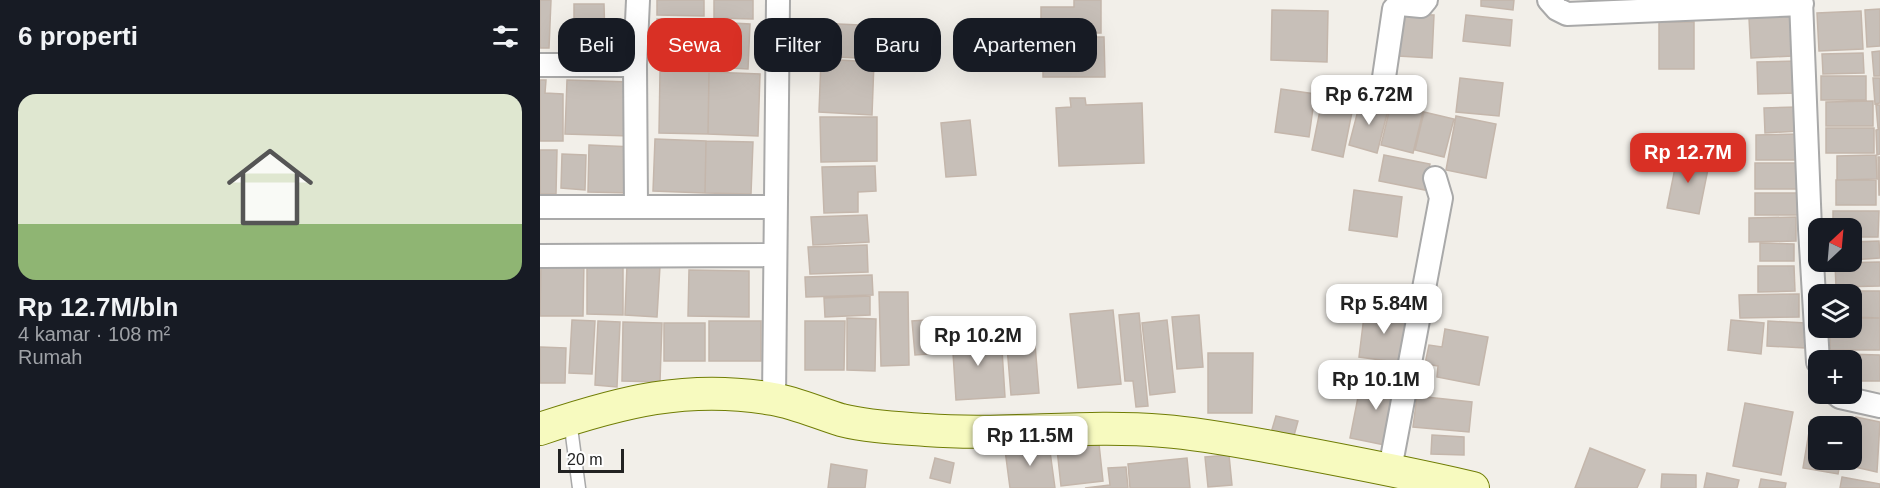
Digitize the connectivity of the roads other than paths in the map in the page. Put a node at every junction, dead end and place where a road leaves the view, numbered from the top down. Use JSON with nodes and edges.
{"nodes":[{"id":1,"x":638,"y":0,"type":"edge"},
{"id":2,"x":778,"y":0,"type":"edge"},
{"id":3,"x":1426,"y":0,"type":"edge"},
{"id":4,"x":1549,"y":0,"type":"edge"},
{"id":5,"x":1801,"y":2,"type":"edge"},
{"id":6,"x":1675,"y":4,"type":"edge"},
{"id":7,"x":540,"y":64,"type":"edge"},
{"id":8,"x":558,"y":64,"type":"edge"},
{"id":9,"x":635,"y":65,"type":"joint"},
{"id":10,"x":1382,"y":91,"type":"dead end"},
{"id":11,"x":1435,"y":178,"type":"dead end"},
{"id":12,"x":540,"y":207,"type":"edge"},
{"id":13,"x":636,"y":207,"type":"junction"},
{"id":14,"x":775,"y":207,"type":"junction"},
{"id":15,"x":775,"y":255,"type":"junction"},
{"id":16,"x":540,"y":256,"type":"edge"},
{"id":17,"x":1817,"y":350,"type":"edge"},
{"id":18,"x":774,"y":399,"type":"junction"},
{"id":19,"x":1862,"y":402,"type":"edge"},
{"id":20,"x":1880,"y":406,"type":"edge"},
{"id":21,"x":569,"y":419,"type":"junction"},
{"id":22,"x":540,"y":429,"type":"edge"},
{"id":23,"x":1390,"y":469,"type":"junction"},
{"id":24,"x":1419,"y":482,"type":"edge"},
{"id":25,"x":579,"y":488,"type":"edge"},
{"id":26,"x":1473,"y":488,"type":"edge"}],
"edges":[{"from":1,"to":9,"type":"street"},
{"from":2,"to":14,"type":"street"},
{"from":3,"to":10,"type":"street"},
{"from":4,"to":6,"type":"street"},
{"from":5,"to":6,"type":"street"},
{"from":5,"to":17,"type":"street"},
{"from":7,"to":8,"type":"street"},
{"from":9,"to":13,"type":"street"},
{"from":11,"to":23,"type":"street"},
{"from":12,"to":13,"type":"street"},
{"from":13,"to":14,"type":"street"},
{"from":14,"to":15,"type":"street"},
{"from":15,"to":16,"type":"street"},
{"from":15,"to":18,"type":"street"},
{"from":18,"to":21,"type":"street"},
{"from":18,"to":23,"type":"street"},
{"from":19,"to":20,"type":"street"},
{"from":21,"to":22,"type":"street"},
{"from":21,"to":25,"type":"lane"},
{"from":23,"to":24,"type":"street"},
{"from":24,"to":26,"type":"street"}]}
